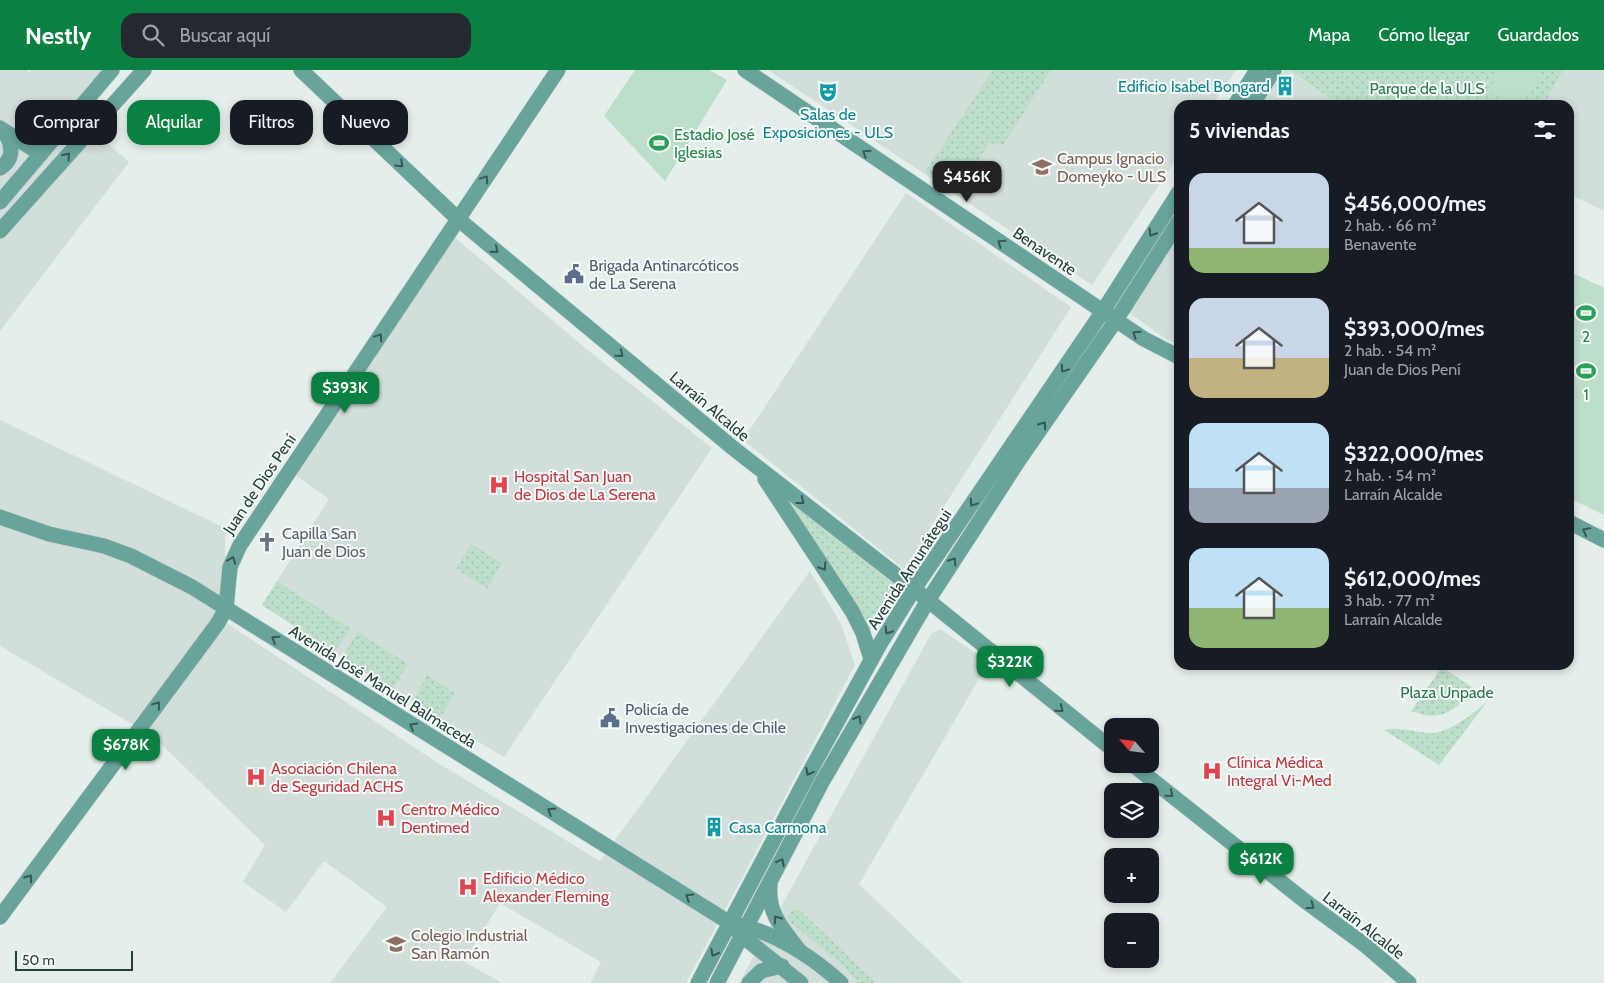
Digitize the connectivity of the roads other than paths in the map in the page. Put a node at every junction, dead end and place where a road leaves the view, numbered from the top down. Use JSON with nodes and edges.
{"nodes":[{"id":1,"x":112,"y":70,"type":"edge"},
{"id":2,"x":144,"y":70,"type":"edge"},
{"id":3,"x":301,"y":70,"type":"edge"},
{"id":4,"x":558,"y":70,"type":"edge"},
{"id":5,"x":745,"y":70,"type":"edge"},
{"id":6,"x":1257,"y":70,"type":"edge"},
{"id":7,"x":1274,"y":70,"type":"edge"},
{"id":8,"x":1238,"y":100,"type":"edge"},
{"id":9,"x":1255,"y":100,"type":"edge"},
{"id":10,"x":0,"y":128,"type":"edge"},
{"id":11,"x":41,"y":154,"type":"junction"},
{"id":12,"x":0,"y":168,"type":"edge"},
{"id":13,"x":40,"y":185,"type":"junction"},
{"id":14,"x":12,"y":188,"type":"junction"},
{"id":15,"x":1174,"y":200,"type":"edge"},
{"id":16,"x":0,"y":202,"type":"edge"},
{"id":17,"x":458,"y":219,"type":"junction"},
{"id":18,"x":1174,"y":229,"type":"edge"},
{"id":19,"x":0,"y":231,"type":"edge"},
{"id":20,"x":1103,"y":311,"type":"junction"},
{"id":21,"x":1116,"y":320,"type":"junction"},
{"id":22,"x":1174,"y":354,"type":"edge"},
{"id":23,"x":758,"y":467,"type":"junction"},
{"id":24,"x":0,"y":517,"type":"edge"},
{"id":25,"x":1574,"y":525,"type":"edge"},
{"id":26,"x":1604,"y":540,"type":"edge"},
{"id":27,"x":914,"y":589,"type":"junction"},
{"id":28,"x":927,"y":602,"type":"junction"},
{"id":29,"x":226,"y":608,"type":"junction"},
{"id":30,"x":871,"y":659,"type":"junction"},
{"id":31,"x":1104,"y":743,"type":"edge"},
{"id":32,"x":1143,"y":773,"type":"edge"},
{"id":33,"x":770,"y":882,"type":"junction"},
{"id":34,"x":0,"y":917,"type":"edge"},
{"id":35,"x":730,"y":923,"type":"junction"},
{"id":36,"x":744,"y":931,"type":"junction"},
{"id":37,"x":800,"y":951,"type":"junction"},
{"id":38,"x":782,"y":966,"type":"junction"},
{"id":39,"x":698,"y":983,"type":"edge"},
{"id":40,"x":717,"y":983,"type":"edge"},
{"id":41,"x":749,"y":983,"type":"edge"},
{"id":42,"x":800,"y":983,"type":"edge"},
{"id":43,"x":841,"y":983,"type":"edge"},
{"id":44,"x":1409,"y":983,"type":"edge"}],
"edges":[{"from":1,"to":11,"type":"main road"},
{"from":13,"to":2,"type":"main road","one_way":true},
{"from":3,"to":17,"type":"main road","name":"Larraín Alcalde","one_way":true},
{"from":17,"to":4,"type":"main road","name":"Juan de Dios Pení","one_way":true},
{"from":20,"to":5,"type":"main road","name":"Benavente","one_way":true},
{"from":6,"to":8,"type":"main road"},
{"from":7,"to":9,"type":"main road"},
{"from":10,"to":11,"type":"main road"},
{"from":10,"to":12,"type":"main road"},
{"from":11,"to":13,"type":"main road"},
{"from":11,"to":14,"type":"main road"},
{"from":13,"to":14,"type":"main road"},
{"from":13,"to":19,"type":"main road"},
{"from":14,"to":16,"type":"main road"},
{"from":15,"to":20,"type":"main road","name":"Avenida Amunátegui","one_way":true},
{"from":17,"to":23,"type":"main road","name":"Larraín Alcalde","one_way":true},
{"from":29,"to":17,"type":"main road","name":"Juan de Dios Pení","one_way":true},
{"from":18,"to":21,"type":"main road","name":"Avenida Amunátegui"},
{"from":20,"to":21,"type":"main road","name":"Benavente"},
{"from":20,"to":27,"type":"main road","name":"Avenida Amunátegui","one_way":true},
{"from":22,"to":21,"type":"main road","name":"Benavente","one_way":true},
{"from":28,"to":21,"type":"main road","name":"Avenida Amunátegui","one_way":true},
{"from":23,"to":27,"type":"main road","name":"Larraín Alcalde","one_way":true},
{"from":23,"to":30,"type":"main road","one_way":true},
{"from":24,"to":29,"type":"main road","name":"Avenida José Manuel Balmaceda"},
{"from":26,"to":25,"type":"main road","one_way":true},
{"from":27,"to":28,"type":"main road","name":"Larraín Alcalde"},
{"from":27,"to":30,"type":"main road","name":"Avenida Amunátegui","one_way":true},
{"from":28,"to":31,"type":"main road","name":"Larraín Alcalde","one_way":true},
{"from":33,"to":28,"type":"main road","name":"Avenida Amunátegui","one_way":true},
{"from":34,"to":29,"type":"main road","one_way":true},
{"from":35,"to":29,"type":"main road","name":"Avenida José Manuel Balmaceda","one_way":true},
{"from":30,"to":35,"type":"main road","name":"Avenida Amunátegui","one_way":true},
{"from":32,"to":44,"type":"main road","name":"Larraín Alcalde","one_way":true},
{"from":33,"to":36,"type":"main road","name":"Avenida Amunátegui"},
{"from":37,"to":33,"type":"main road","one_way":true},
{"from":35,"to":36,"type":"main road","name":"Avenida José Manuel Balmaceda"},
{"from":35,"to":39,"type":"main road","name":"Avenida Amunátegui","one_way":true},
{"from":36,"to":37,"type":"main road","name":"Avenida José Manuel Balmaceda"},
{"from":36,"to":38,"type":"main road","name":"Avenida José Manuel Balmaceda"},
{"from":36,"to":40,"type":"main road","name":"Avenida Amunátegui"},
{"from":37,"to":43,"type":"main road","name":"Avenida José Manuel Balmaceda"},
{"from":38,"to":41,"type":"main road"},
{"from":38,"to":42,"type":"main road","name":"Avenida José Manuel Balmaceda"}]}
